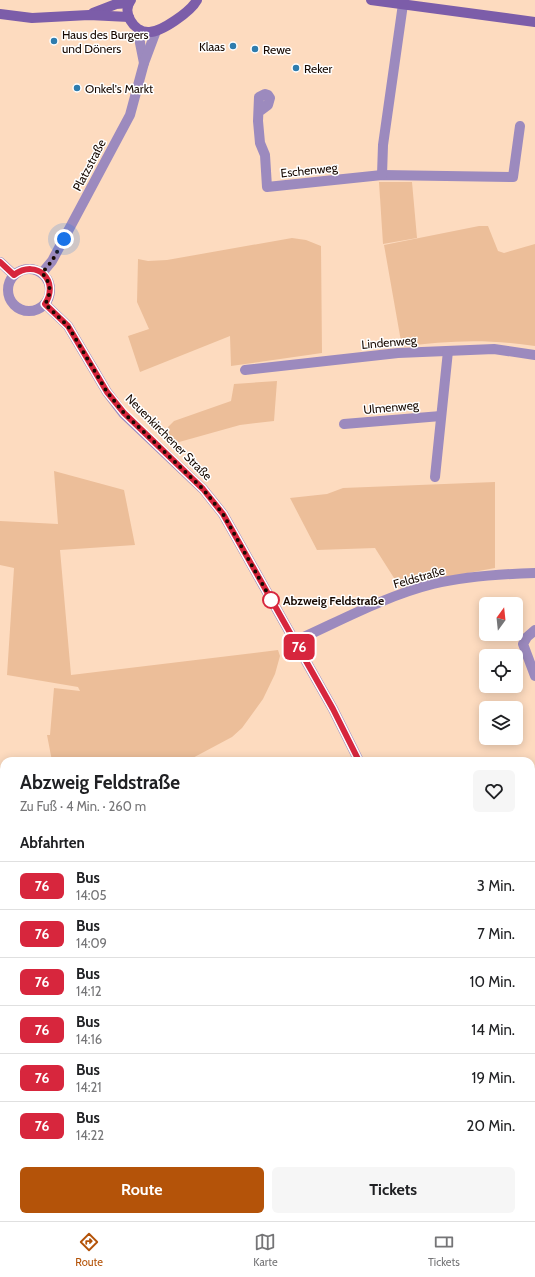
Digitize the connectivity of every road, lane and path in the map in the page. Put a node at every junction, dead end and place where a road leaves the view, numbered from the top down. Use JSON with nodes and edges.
{"nodes":[{"id":1,"x":197,"y":0,"type":"edge"},
{"id":2,"x":371,"y":0,"type":"edge"},
{"id":3,"x":130,"y":1,"type":"edge"},
{"id":4,"x":403,"y":4,"type":"junction"},
{"id":5,"x":0,"y":14,"type":"edge"},
{"id":6,"x":89,"y":14,"type":"junction"},
{"id":7,"x":129,"y":17,"type":"junction"},
{"id":8,"x":535,"y":22,"type":"edge"},
{"id":9,"x":140,"y":30,"type":"junction"},
{"id":10,"x":156,"y":31,"type":"junction"},
{"id":11,"x":144,"y":63,"type":"junction"},
{"id":12,"x":260,"y":111,"type":"dead end"},
{"id":13,"x":520,"y":126,"type":"dead end"},
{"id":14,"x":382,"y":175,"type":"junction"},
{"id":15,"x":0,"y":262,"type":"edge"},
{"id":16,"x":42,"y":273,"type":"junction"},
{"id":17,"x":14,"y":275,"type":"junction"},
{"id":18,"x":10,"y":298,"type":"junction"},
{"id":19,"x":0,"y":303,"type":"edge"},
{"id":20,"x":45,"y":304,"type":"junction"},
{"id":21,"x":448,"y":351,"type":"junction"},
{"id":22,"x":535,"y":355,"type":"edge"},
{"id":23,"x":245,"y":370,"type":"dead end"},
{"id":24,"x":441,"y":416,"type":"junction"},
{"id":25,"x":344,"y":424,"type":"dead end"},
{"id":26,"x":435,"y":477,"type":"dead end"},
{"id":27,"x":535,"y":573,"type":"edge"},
{"id":28,"x":535,"y":630,"type":"edge"},
{"id":29,"x":295,"y":641,"type":"junction"},
{"id":30,"x":535,"y":676,"type":"edge"},
{"id":31,"x":357,"y":757,"type":"edge"}],
"edges":[{"from":1,"to":10,"type":"main road"},
{"from":2,"to":4,"type":"main road"},
{"from":3,"to":6,"type":"main road"},
{"from":3,"to":7,"type":"main road"},
{"from":4,"to":8,"type":"main road"},
{"from":4,"to":14,"type":"street"},
{"from":5,"to":6,"type":"main road"},
{"from":6,"to":7,"type":"main road"},
{"from":7,"to":9,"type":"main road"},
{"from":9,"to":10,"type":"main road"},
{"from":9,"to":11,"type":"street","name":"Platzstraße"},
{"from":10,"to":11,"type":"street","name":"Platzstraße"},
{"from":11,"to":16,"type":"street","name":"Platzstraße"},
{"from":12,"to":14,"type":"street","name":"Eschenweg"},
{"from":13,"to":14,"type":"street","name":"Eschenweg"},
{"from":15,"to":17,"type":"street"},
{"from":16,"to":17,"type":"street"},
{"from":16,"to":20,"type":"street"},
{"from":17,"to":18,"type":"street"},
{"from":18,"to":19,"type":"street"},
{"from":18,"to":20,"type":"street"},
{"from":20,"to":29,"type":"street","name":"Neuenkirchener Straße"},
{"from":21,"to":22,"type":"street","name":"Lindenweg"},
{"from":21,"to":23,"type":"street","name":"Lindenweg"},
{"from":21,"to":24,"type":"street"},
{"from":24,"to":25,"type":"street","name":"Ulmenweg"},
{"from":24,"to":26,"type":"street"},
{"from":27,"to":29,"type":"street","name":"Feldstraße"},
{"from":28,"to":30,"type":"street"},
{"from":29,"to":31,"type":"street","name":"Neuenkirchener Straße"}]}
